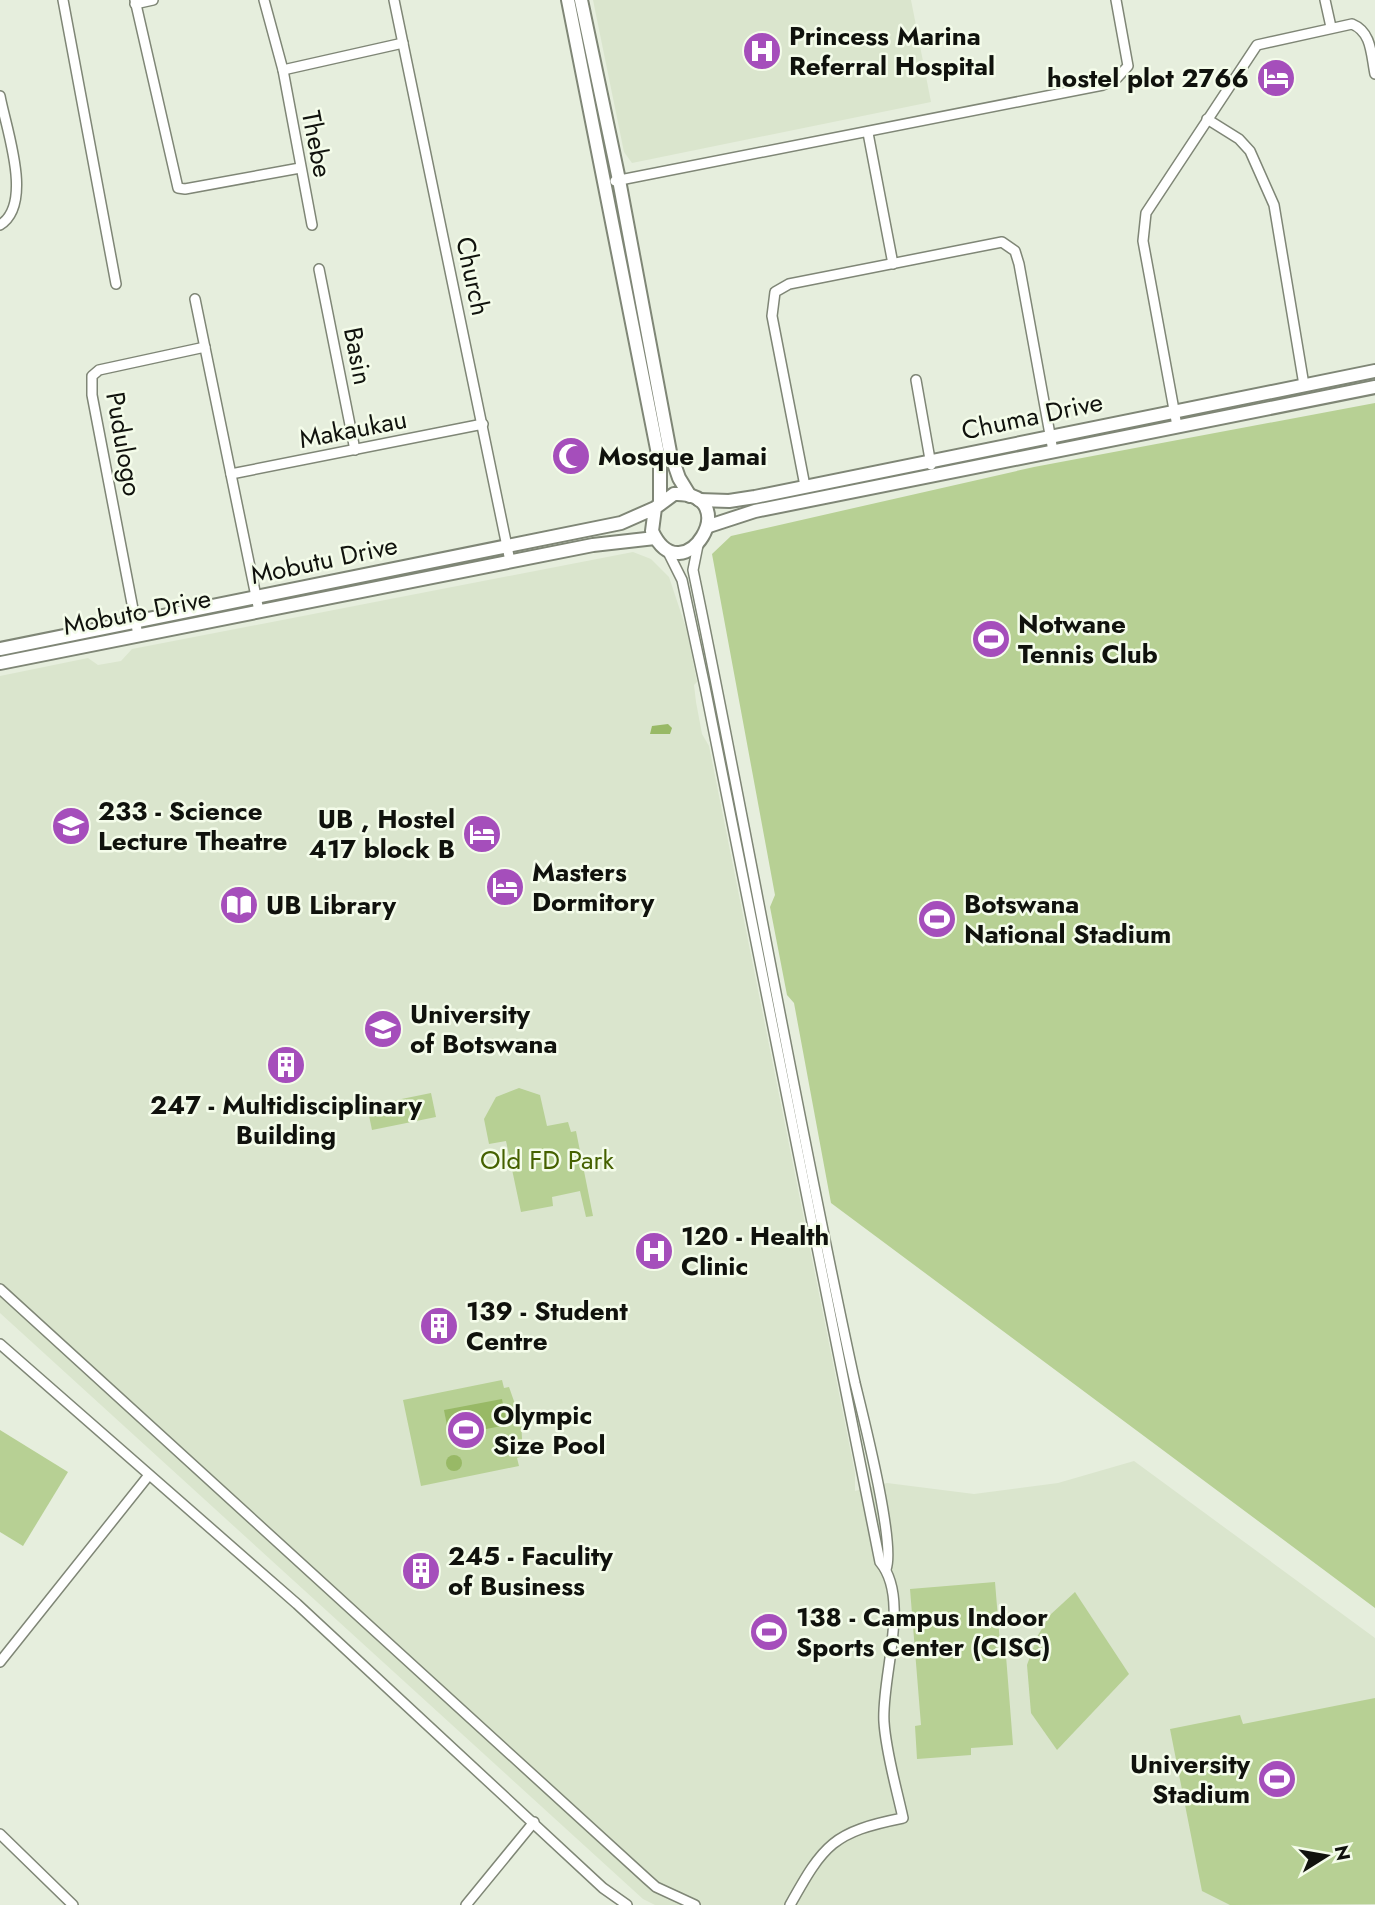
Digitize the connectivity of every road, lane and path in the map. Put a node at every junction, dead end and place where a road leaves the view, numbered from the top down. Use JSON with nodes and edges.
{"nodes":[{"id":1,"x":63,"y":0,"type":"edge"},
{"id":2,"x":153,"y":0,"type":"edge"},
{"id":3,"x":264,"y":0,"type":"edge"},
{"id":4,"x":394,"y":0,"type":"edge"},
{"id":5,"x":568,"y":0,"type":"edge"},
{"id":6,"x":581,"y":0,"type":"edge"},
{"id":7,"x":1116,"y":0,"type":"edge"},
{"id":8,"x":1325,"y":0,"type":"edge"},
{"id":9,"x":135,"y":2,"type":"edge"},
{"id":10,"x":1331,"y":27,"type":"junction"},
{"id":11,"x":402,"y":43,"type":"junction"},
{"id":12,"x":282,"y":70,"type":"junction"},
{"id":13,"x":1375,"y":74,"type":"edge"},
{"id":14,"x":0,"y":96,"type":"edge"},
{"id":15,"x":1207,"y":119,"type":"junction"},
{"id":16,"x":868,"y":133,"type":"junction"},
{"id":17,"x":300,"y":168,"type":"junction"},
{"id":18,"x":613,"y":182,"type":"junction"},
{"id":19,"x":0,"y":225,"type":"edge"},
{"id":20,"x":312,"y":225,"type":"dead end"},
{"id":21,"x":892,"y":264,"type":"junction"},
{"id":22,"x":319,"y":269,"type":"dead end"},
{"id":23,"x":116,"y":284,"type":"dead end"},
{"id":24,"x":195,"y":299,"type":"dead end"},
{"id":25,"x":205,"y":347,"type":"junction"},
{"id":26,"x":1375,"y":371,"type":"edge"},
{"id":27,"x":916,"y":380,"type":"dead end"},
{"id":28,"x":1304,"y":385,"type":"junction"},
{"id":29,"x":1375,"y":387,"type":"edge"},
{"id":30,"x":1174,"y":410,"type":"junction"},
{"id":31,"x":482,"y":424,"type":"junction"},
{"id":32,"x":1177,"y":426,"type":"junction"},
{"id":33,"x":1051,"y":436,"type":"junction"},
{"id":34,"x":355,"y":450,"type":"junction"},
{"id":35,"x":1053,"y":451,"type":"junction"},
{"id":36,"x":930,"y":461,"type":"junction"},
{"id":37,"x":231,"y":474,"type":"junction"},
{"id":38,"x":933,"y":476,"type":"junction"},
{"id":39,"x":805,"y":486,"type":"junction"},
{"id":40,"x":694,"y":498,"type":"junction"},
{"id":41,"x":657,"y":505,"type":"junction"},
{"id":42,"x":709,"y":526,"type":"junction"},
{"id":43,"x":655,"y":538,"type":"junction"},
{"id":44,"x":698,"y":545,"type":"junction"},
{"id":45,"x":508,"y":546,"type":"junction"},
{"id":46,"x":666,"y":548,"type":"junction"},
{"id":47,"x":510,"y":561,"type":"junction"},
{"id":48,"x":256,"y":598,"type":"junction"},
{"id":49,"x":259,"y":611,"type":"junction"},
{"id":50,"x":137,"y":628,"type":"junction"},
{"id":51,"x":115,"y":633,"type":"junction"},
{"id":52,"x":0,"y":649,"type":"edge"},
{"id":53,"x":0,"y":663,"type":"edge"},
{"id":54,"x":0,"y":1289,"type":"edge"},
{"id":55,"x":840,"y":1315,"type":"junction"},
{"id":56,"x":829,"y":1317,"type":"junction"},
{"id":57,"x":0,"y":1344,"type":"edge"},
{"id":58,"x":873,"y":1461,"type":"junction"},
{"id":59,"x":860,"y":1464,"type":"junction"},
{"id":60,"x":149,"y":1475,"type":"junction"},
{"id":61,"x":886,"y":1570,"type":"junction"},
{"id":62,"x":0,"y":1662,"type":"edge"},
{"id":63,"x":534,"y":1822,"type":"junction"},
{"id":64,"x":0,"y":1834,"type":"edge"},
{"id":65,"x":73,"y":1905,"type":"edge"},
{"id":66,"x":466,"y":1905,"type":"edge"},
{"id":67,"x":627,"y":1905,"type":"edge"},
{"id":68,"x":695,"y":1905,"type":"edge"},
{"id":69,"x":790,"y":1905,"type":"edge"}],
"edges":[{"from":1,"to":23,"type":"street"},
{"from":2,"to":9,"type":"street"},
{"from":3,"to":12,"type":"street","name":"Thebe"},
{"from":4,"to":11,"type":"street","name":"Church"},
{"from":5,"to":18,"type":"main road"},
{"from":6,"to":18,"type":"main road"},
{"from":7,"to":16,"type":"street"},
{"from":8,"to":10,"type":"street"},
{"from":9,"to":17,"type":"street"},
{"from":10,"to":13,"type":"street"},
{"from":10,"to":15,"type":"street"},
{"from":11,"to":12,"type":"street"},
{"from":11,"to":31,"type":"street","name":"Church"},
{"from":12,"to":17,"type":"street","name":"Thebe"},
{"from":14,"to":19,"type":"street"},
{"from":15,"to":28,"type":"street"},
{"from":15,"to":30,"type":"street"},
{"from":16,"to":18,"type":"street"},
{"from":16,"to":21,"type":"street"},
{"from":17,"to":20,"type":"street","name":"Thebe"},
{"from":18,"to":40,"type":"main road"},
{"from":18,"to":41,"type":"main road"},
{"from":21,"to":33,"type":"street"},
{"from":21,"to":39,"type":"street"},
{"from":22,"to":34,"type":"street","name":"Basin"},
{"from":24,"to":25,"type":"street"},
{"from":25,"to":37,"type":"street"},
{"from":25,"to":50,"type":"street","name":"Pudulogo"},
{"from":26,"to":28,"type":"main road","name":"Chuma Drive"},
{"from":27,"to":36,"type":"street"},
{"from":28,"to":30,"type":"main road","name":"Chuma Drive"},
{"from":29,"to":32,"type":"main road","name":"Chuma Drive"},
{"from":30,"to":32,"type":"street"},
{"from":30,"to":33,"type":"main road","name":"Chuma Drive"},
{"from":31,"to":34,"type":"street","name":"Makaukau"},
{"from":31,"to":45,"type":"street","name":"Church"},
{"from":32,"to":35,"type":"main road","name":"Chuma Drive"},
{"from":33,"to":35,"type":"street"},
{"from":33,"to":36,"type":"main road","name":"Chuma Drive"},
{"from":34,"to":37,"type":"street","name":"Makaukau"},
{"from":35,"to":38,"type":"main road","name":"Chuma Drive"},
{"from":36,"to":38,"type":"street"},
{"from":36,"to":39,"type":"main road","name":"Chuma Drive"},
{"from":37,"to":48,"type":"street"},
{"from":38,"to":42,"type":"main road","name":"Chuma Drive"},
{"from":39,"to":40,"type":"main road","name":"Chuma Drive"},
{"from":40,"to":41,"type":"main road"},
{"from":40,"to":42,"type":"main road"},
{"from":41,"to":43,"type":"main road"},
{"from":41,"to":45,"type":"main road","name":"Mobutu Drive"},
{"from":42,"to":44,"type":"main road"},
{"from":43,"to":46,"type":"main road"},
{"from":43,"to":47,"type":"main road","name":"Mobuto Drive"},
{"from":44,"to":46,"type":"main road"},
{"from":44,"to":55,"type":"street"},
{"from":45,"to":47,"type":"street","name":"Church"},
{"from":45,"to":48,"type":"main road","name":"Mobutu Drive"},
{"from":46,"to":56,"type":"street"},
{"from":47,"to":49,"type":"main road","name":"Mobuto Drive"},
{"from":48,"to":49,"type":"street"},
{"from":48,"to":50,"type":"main road","name":"Mobutu Drive"},
{"from":49,"to":50,"type":"main road","name":"Mobuto Drive"},
{"from":50,"to":51,"type":"main road","name":"Mobutu Drive"},
{"from":51,"to":52,"type":"main road","name":"Mobutu Drive"},
{"from":51,"to":53,"type":"main road","name":"Mobuto Drive"},
{"from":54,"to":68,"type":"street"},
{"from":55,"to":56,"type":"street"},
{"from":55,"to":58,"type":"street"},
{"from":56,"to":59,"type":"street"},
{"from":57,"to":60,"type":"street"},
{"from":58,"to":59,"type":"street"},
{"from":58,"to":61,"type":"street"},
{"from":59,"to":61,"type":"street"},
{"from":60,"to":62,"type":"street"},
{"from":60,"to":63,"type":"street"},
{"from":61,"to":69,"type":"street"},
{"from":63,"to":66,"type":"street"},
{"from":63,"to":67,"type":"street"},
{"from":64,"to":65,"type":"street"}]}
